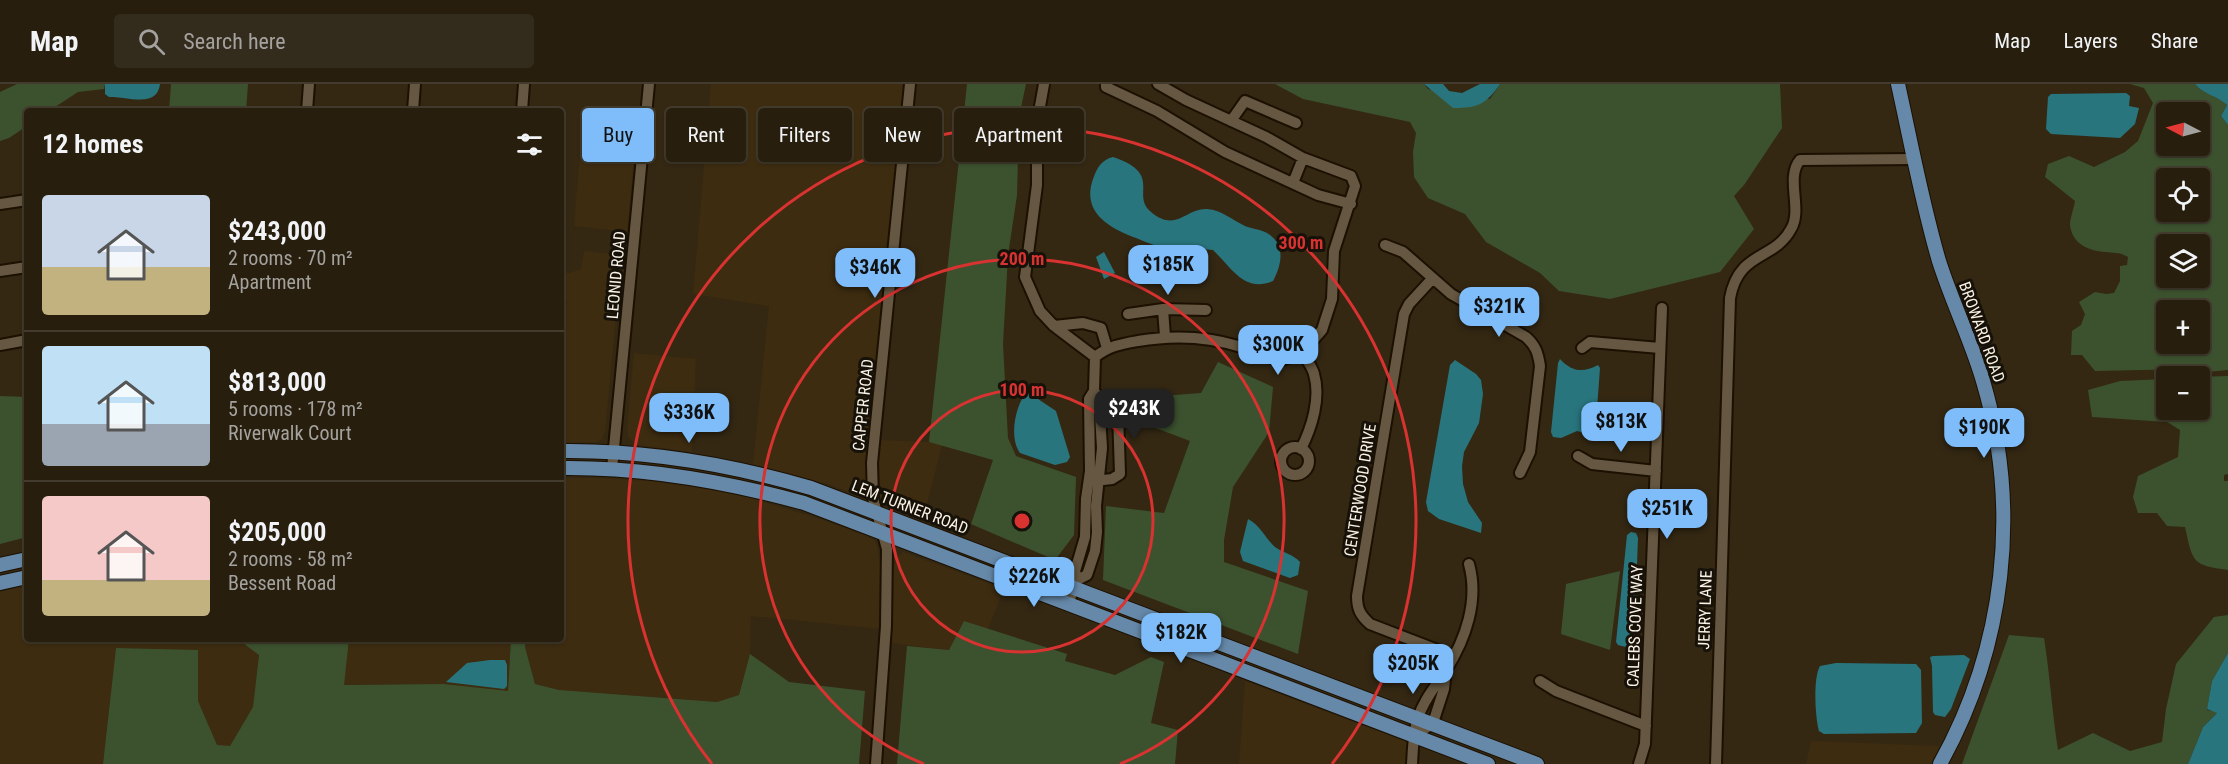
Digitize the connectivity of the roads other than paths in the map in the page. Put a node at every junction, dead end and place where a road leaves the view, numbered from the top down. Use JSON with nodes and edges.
{"nodes":[{"id":1,"x":309,"y":84,"type":"edge"},
{"id":2,"x":415,"y":84,"type":"edge"},
{"id":3,"x":524,"y":84,"type":"edge"},
{"id":4,"x":649,"y":84,"type":"edge"},
{"id":5,"x":910,"y":84,"type":"edge"},
{"id":6,"x":1044,"y":84,"type":"edge"},
{"id":7,"x":1107,"y":84,"type":"edge"},
{"id":8,"x":1158,"y":84,"type":"edge"},
{"id":9,"x":1898,"y":84,"type":"edge"},
{"id":10,"x":307,"y":108,"type":"edge"},
{"id":11,"x":413,"y":108,"type":"edge"},
{"id":12,"x":522,"y":108,"type":"edge"},
{"id":13,"x":1231,"y":121,"type":"junction"},
{"id":14,"x":1296,"y":123,"type":"dead end"},
{"id":15,"x":1303,"y":158,"type":"junction"},
{"id":16,"x":1915,"y":159,"type":"junction"},
{"id":17,"x":1293,"y":183,"type":"junction"},
{"id":18,"x":24,"y":200,"type":"edge"},
{"id":19,"x":0,"y":204,"type":"edge"},
{"id":20,"x":1351,"y":204,"type":"junction"},
{"id":21,"x":1385,"y":245,"type":"dead end"},
{"id":22,"x":24,"y":267,"type":"edge"},
{"id":23,"x":0,"y":271,"type":"edge"},
{"id":24,"x":1432,"y":279,"type":"junction"},
{"id":25,"x":1662,"y":308,"type":"dead end"},
{"id":26,"x":1163,"y":309,"type":"junction"},
{"id":27,"x":1206,"y":310,"type":"dead end"},
{"id":28,"x":1128,"y":315,"type":"dead end"},
{"id":29,"x":1054,"y":326,"type":"junction"},
{"id":30,"x":1165,"y":336,"type":"junction"},
{"id":31,"x":24,"y":341,"type":"edge"},
{"id":32,"x":0,"y":345,"type":"edge"},
{"id":33,"x":1107,"y":348,"type":"junction"},
{"id":34,"x":1582,"y":348,"type":"dead end"},
{"id":35,"x":1660,"y":348,"type":"junction"},
{"id":36,"x":1302,"y":352,"type":"junction"},
{"id":37,"x":1095,"y":357,"type":"junction"},
{"id":38,"x":1096,"y":394,"type":"junction"},
{"id":39,"x":1301,"y":449,"type":"dead end"},
{"id":40,"x":564,"y":451,"type":"edge"},
{"id":41,"x":614,"y":452,"type":"junction"},
{"id":42,"x":1578,"y":456,"type":"dead end"},
{"id":43,"x":564,"y":468,"type":"edge"},
{"id":44,"x":612,"y":469,"type":"junction"},
{"id":45,"x":1656,"y":471,"type":"junction"},
{"id":46,"x":1520,"y":473,"type":"dead end"},
{"id":47,"x":1094,"y":481,"type":"junction"},
{"id":48,"x":876,"y":512,"type":"junction"},
{"id":49,"x":882,"y":532,"type":"junction"},
{"id":50,"x":24,"y":560,"type":"edge"},
{"id":51,"x":1469,"y":564,"type":"dead end"},
{"id":52,"x":0,"y":565,"type":"edge"},
{"id":53,"x":24,"y":578,"type":"edge"},
{"id":54,"x":0,"y":583,"type":"edge"},
{"id":55,"x":1076,"y":584,"type":"junction"},
{"id":56,"x":1068,"y":604,"type":"junction"},
{"id":57,"x":1250,"y":654,"type":"junction"},
{"id":58,"x":1453,"y":656,"type":"junction"},
{"id":59,"x":1446,"y":670,"type":"junction"},
{"id":60,"x":1244,"y":671,"type":"junction"},
{"id":61,"x":1540,"y":681,"type":"dead end"},
{"id":62,"x":1418,"y":718,"type":"junction"},
{"id":63,"x":1432,"y":723,"type":"junction"},
{"id":64,"x":1646,"y":726,"type":"junction"},
{"id":65,"x":1414,"y":736,"type":"junction"},
{"id":66,"x":1528,"y":762,"type":"edge"},
{"id":67,"x":876,"y":764,"type":"edge"},
{"id":68,"x":1412,"y":764,"type":"edge"},
{"id":69,"x":1488,"y":764,"type":"edge"},
{"id":70,"x":1639,"y":764,"type":"edge"},
{"id":71,"x":1716,"y":764,"type":"edge"},
{"id":72,"x":1940,"y":764,"type":"edge"}],
"edges":[{"from":1,"to":10,"type":"street"},
{"from":2,"to":11,"type":"street"},
{"from":3,"to":12,"type":"street"},
{"from":4,"to":41,"type":"street","name":"LEONID ROAD"},
{"from":5,"to":48,"type":"street","name":"CAPPER ROAD"},
{"from":6,"to":29,"type":"street"},
{"from":7,"to":17,"type":"street"},
{"from":8,"to":13,"type":"street"},
{"from":9,"to":16,"type":"main road","name":"BROWARD ROAD"},
{"from":13,"to":14,"type":"street"},
{"from":13,"to":15,"type":"street"},
{"from":15,"to":17,"type":"street"},
{"from":15,"to":20,"type":"street"},
{"from":16,"to":71,"type":"street","name":"JERRY LANE"},
{"from":16,"to":72,"type":"main road","name":"BROWARD ROAD"},
{"from":17,"to":20,"type":"street"},
{"from":18,"to":19,"type":"street"},
{"from":20,"to":36,"type":"street"},
{"from":21,"to":24,"type":"street"},
{"from":22,"to":23,"type":"street"},
{"from":24,"to":46,"type":"street"},
{"from":24,"to":58,"type":"street","name":"CENTERWOOD DRIVE"},
{"from":25,"to":35,"type":"street","name":"CALEBS COVE WAY"},
{"from":26,"to":27,"type":"street"},
{"from":26,"to":28,"type":"street"},
{"from":26,"to":30,"type":"street"},
{"from":29,"to":33,"type":"street"},
{"from":29,"to":37,"type":"street"},
{"from":30,"to":33,"type":"street"},
{"from":30,"to":36,"type":"street"},
{"from":31,"to":32,"type":"street"},
{"from":33,"to":37,"type":"street"},
{"from":34,"to":35,"type":"street"},
{"from":35,"to":45,"type":"street","name":"CALEBS COVE WAY"},
{"from":36,"to":39,"type":"street"},
{"from":37,"to":38,"type":"street"},
{"from":38,"to":47,"type":"street"},
{"from":38,"to":47,"type":"street"},
{"from":40,"to":41,"type":"main road","name":"LEM TURNER ROAD"},
{"from":41,"to":44,"type":"street","name":"LEONID ROAD"},
{"from":41,"to":48,"type":"main road","name":"LEM TURNER ROAD"},
{"from":42,"to":45,"type":"street"},
{"from":43,"to":44,"type":"main road","name":"LEM TURNER ROAD"},
{"from":44,"to":49,"type":"main road","name":"LEM TURNER ROAD"},
{"from":45,"to":64,"type":"street","name":"CALEBS COVE WAY"},
{"from":47,"to":55,"type":"street"},
{"from":48,"to":49,"type":"street","name":"CAPPER ROAD"},
{"from":48,"to":55,"type":"main road","name":"LEM TURNER ROAD"},
{"from":49,"to":56,"type":"main road","name":"LEM TURNER ROAD"},
{"from":49,"to":67,"type":"street","name":"CAPPER ROAD"},
{"from":50,"to":52,"type":"main road"},
{"from":51,"to":58,"type":"street"},
{"from":53,"to":54,"type":"main road"},
{"from":55,"to":56,"type":"street"},
{"from":55,"to":57,"type":"main road","name":"LEM TURNER ROAD"},
{"from":56,"to":60,"type":"main road","name":"LEM TURNER ROAD"},
{"from":57,"to":60,"type":"main road"},
{"from":57,"to":62,"type":"main road","name":"LEM TURNER ROAD"},
{"from":58,"to":59,"type":"street"},
{"from":59,"to":62,"type":"street"},
{"from":59,"to":63,"type":"street"},
{"from":60,"to":65,"type":"main road","name":"LEM TURNER ROAD"},
{"from":61,"to":64,"type":"street"},
{"from":62,"to":63,"type":"main road","name":"LEM TURNER ROAD"},
{"from":62,"to":65,"type":"street"},
{"from":63,"to":65,"type":"street"},
{"from":63,"to":66,"type":"main road","name":"LEM TURNER ROAD"},
{"from":64,"to":70,"type":"street","name":"CALEBS COVE WAY"},
{"from":65,"to":68,"type":"street"},
{"from":65,"to":69,"type":"main road","name":"LEM TURNER ROAD"}]}
